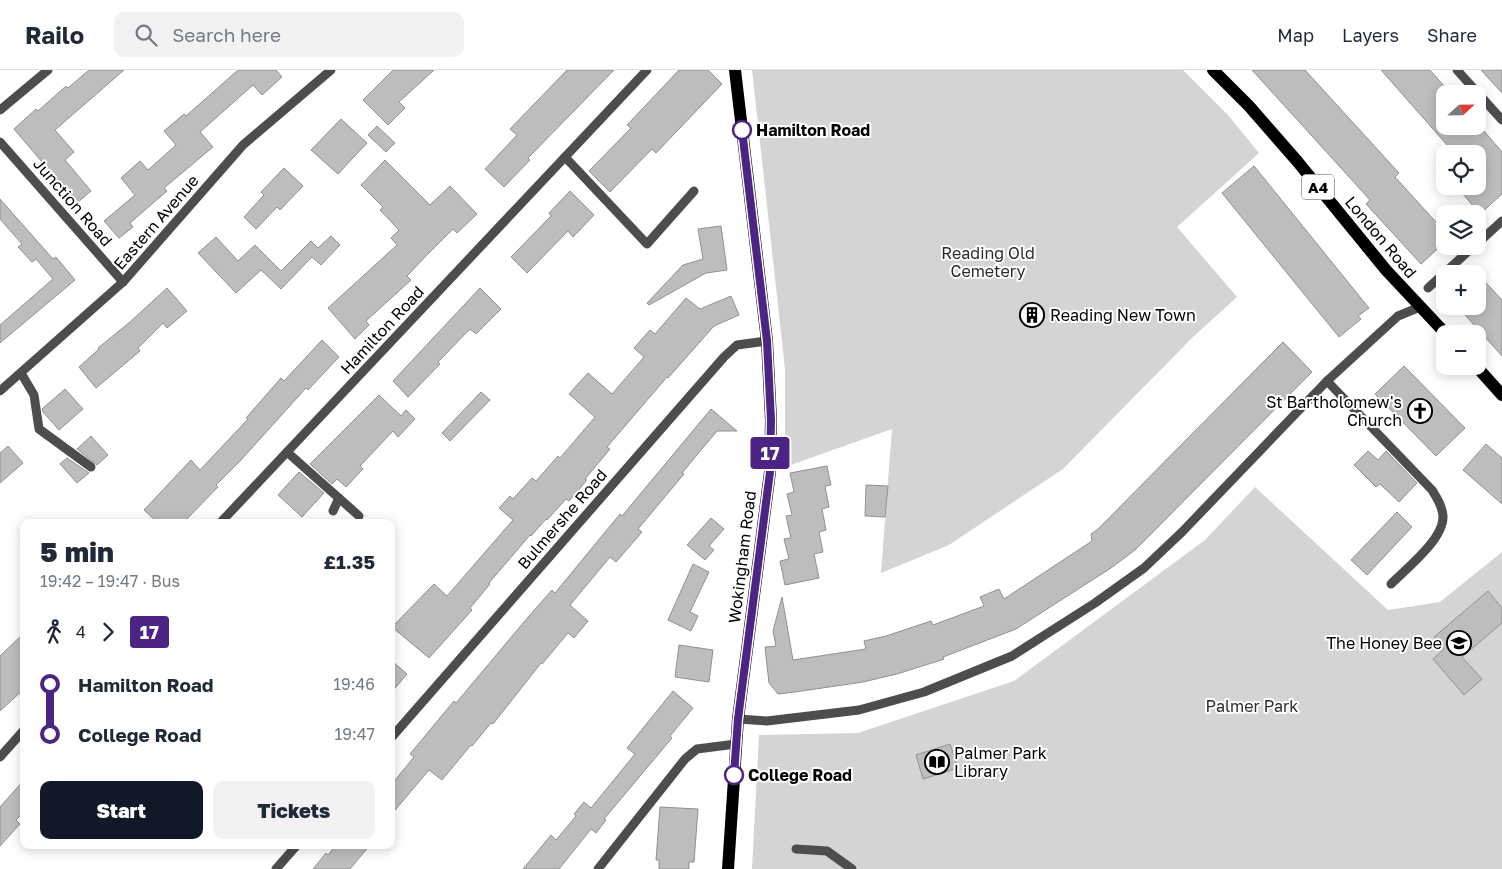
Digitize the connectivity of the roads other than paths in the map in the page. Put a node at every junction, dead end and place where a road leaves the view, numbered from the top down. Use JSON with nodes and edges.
{"nodes":[{"id":1,"x":48,"y":70,"type":"edge"},
{"id":2,"x":331,"y":70,"type":"edge"},
{"id":3,"x":647,"y":70,"type":"edge"},
{"id":4,"x":735,"y":70,"type":"edge"},
{"id":5,"x":1213,"y":70,"type":"edge"},
{"id":6,"x":1457,"y":70,"type":"edge"},
{"id":7,"x":0,"y":110,"type":"edge"},
{"id":8,"x":1502,"y":120,"type":"edge"},
{"id":9,"x":0,"y":142,"type":"edge"},
{"id":10,"x":565,"y":157,"type":"junction"},
{"id":11,"x":694,"y":191,"type":"dead end"},
{"id":12,"x":1502,"y":221,"type":"edge"},
{"id":13,"x":1486,"y":236,"type":"edge"},
{"id":14,"x":1464,"y":255,"type":"edge"},
{"id":15,"x":123,"y":282,"type":"junction"},
{"id":16,"x":1428,"y":288,"type":"dead end"},
{"id":17,"x":1420,"y":307,"type":"junction"},
{"id":18,"x":1437,"y":325,"type":"edge"},
{"id":19,"x":767,"y":341,"type":"junction"},
{"id":20,"x":21,"y":373,"type":"junction"},
{"id":21,"x":1484,"y":375,"type":"edge"},
{"id":22,"x":1328,"y":381,"type":"junction"},
{"id":23,"x":0,"y":391,"type":"edge"},
{"id":24,"x":1502,"y":395,"type":"edge"},
{"id":25,"x":287,"y":452,"type":"junction"},
{"id":26,"x":91,"y":468,"type":"dead end"},
{"id":27,"x":339,"y":498,"type":"junction"},
{"id":28,"x":333,"y":511,"type":"dead end"},
{"id":29,"x":359,"y":516,"type":"dead end"},
{"id":30,"x":224,"y":519,"type":"edge"},
{"id":31,"x":1391,"y":584,"type":"dead end"},
{"id":32,"x":738,"y":719,"type":"junction"},
{"id":33,"x":395,"y":733,"type":"edge"},
{"id":34,"x":20,"y":734,"type":"edge"},
{"id":35,"x":736,"y":744,"type":"junction"},
{"id":36,"x":0,"y":757,"type":"edge"},
{"id":37,"x":294,"y":849,"type":"edge"},
{"id":38,"x":796,"y":849,"type":"dead end"},
{"id":39,"x":276,"y":869,"type":"edge"},
{"id":40,"x":598,"y":869,"type":"edge"},
{"id":41,"x":728,"y":869,"type":"edge"},
{"id":42,"x":852,"y":869,"type":"edge"}],
"edges":[{"from":1,"to":7,"type":"street"},
{"from":2,"to":15,"type":"street","name":"Eastern Avenue"},
{"from":3,"to":10,"type":"street","name":"Hamilton Road"},
{"from":4,"to":19,"type":"main road","name":"Wokingham Road"},
{"from":5,"to":17,"type":"main road","name":"London Road","number":"A4"},
{"from":6,"to":8,"type":"street"},
{"from":9,"to":15,"type":"street","name":"Junction Road"},
{"from":10,"to":11,"type":"street"},
{"from":10,"to":25,"type":"street","name":"Hamilton Road"},
{"from":12,"to":13,"type":"street"},
{"from":14,"to":16,"type":"street"},
{"from":15,"to":20,"type":"street","name":"Eastern Avenue"},
{"from":17,"to":18,"type":"main road","name":"London Road","number":"A4"},
{"from":17,"to":22,"type":"street"},
{"from":19,"to":32,"type":"main road","name":"Wokingham Road"},
{"from":19,"to":33,"type":"street","name":"Bulmershe Road"},
{"from":20,"to":23,"type":"street","name":"Eastern Avenue"},
{"from":20,"to":26,"type":"street"},
{"from":21,"to":24,"type":"main road"},
{"from":22,"to":31,"type":"street"},
{"from":22,"to":32,"type":"street"},
{"from":25,"to":27,"type":"street"},
{"from":25,"to":30,"type":"street","name":"Hamilton Road"},
{"from":27,"to":28,"type":"street"},
{"from":27,"to":29,"type":"street"},
{"from":32,"to":35,"type":"main road","name":"Wokingham Road"},
{"from":34,"to":36,"type":"street"},
{"from":35,"to":40,"type":"street"},
{"from":35,"to":41,"type":"main road","name":"Wokingham Road"},
{"from":37,"to":39,"type":"street"},
{"from":38,"to":42,"type":"street"}]}
